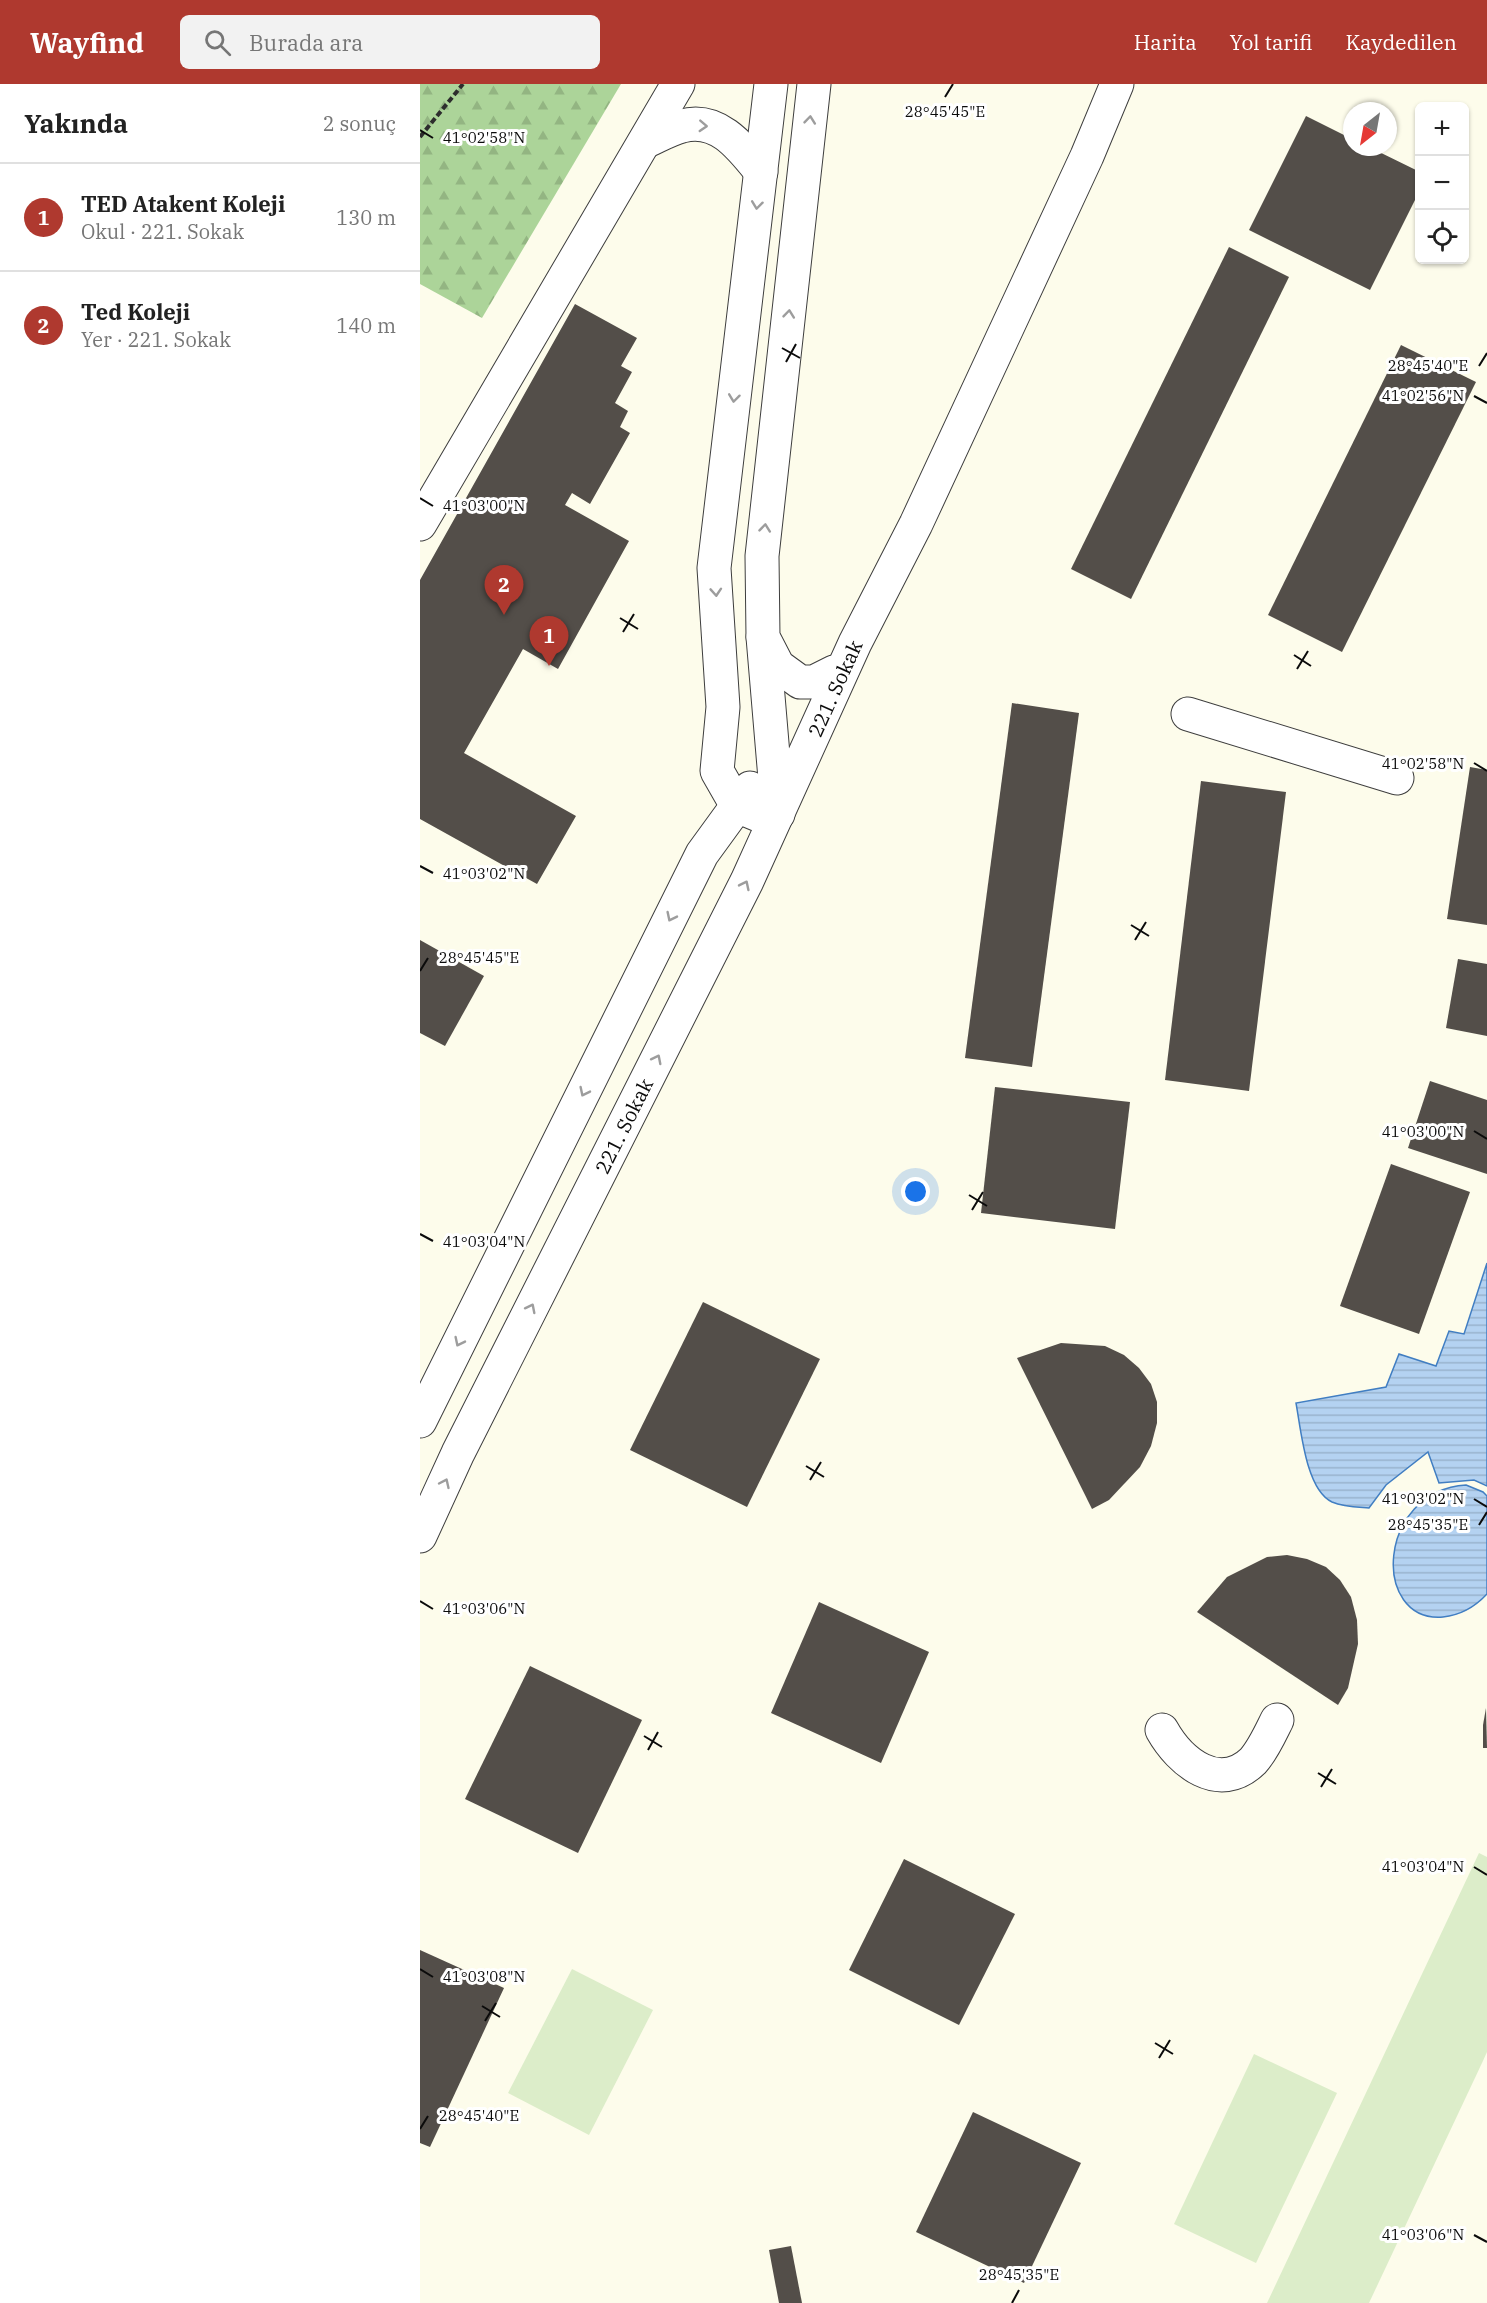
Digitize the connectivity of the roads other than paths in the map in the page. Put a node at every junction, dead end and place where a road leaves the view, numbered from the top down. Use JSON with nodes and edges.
{"nodes":[{"id":1,"x":678,"y":84,"type":"edge"},
{"id":2,"x":771,"y":84,"type":"edge"},
{"id":3,"x":814,"y":84,"type":"edge"},
{"id":4,"x":1117,"y":84,"type":"edge"},
{"id":5,"x":648,"y":141,"type":"junction"},
{"id":6,"x":761,"y":172,"type":"junction"},
{"id":7,"x":420,"y":524,"type":"edge"},
{"id":8,"x":764,"y":637,"type":"junction"},
{"id":9,"x":855,"y":643,"type":"junction"},
{"id":10,"x":834,"y":672,"type":"junction"},
{"id":11,"x":1188,"y":714,"type":"dead end"},
{"id":12,"x":774,"y":756,"type":"junction"},
{"id":13,"x":717,"y":771,"type":"junction"},
{"id":14,"x":1397,"y":778,"type":"dead end"},
{"id":15,"x":737,"y":806,"type":"junction"},
{"id":16,"x":778,"y":814,"type":"junction"},
{"id":17,"x":702,"y":854,"type":"junction"},
{"id":18,"x":431,"y":1371,"type":"edge"},
{"id":19,"x":420,"y":1421,"type":"edge"},
{"id":20,"x":420,"y":1536,"type":"edge"},
{"id":21,"x":1277,"y":1720,"type":"dead end"},
{"id":22,"x":1162,"y":1730,"type":"dead end"}],
"edges":[{"from":1,"to":5,"type":"street"},
{"from":2,"to":6,"type":"street"},
{"from":8,"to":3,"type":"street","one_way":true},
{"from":4,"to":9,"type":"street"},
{"from":5,"to":6,"type":"street","one_way":true},
{"from":5,"to":7,"type":"street"},
{"from":6,"to":13,"type":"street","one_way":true},
{"from":8,"to":10,"type":"street"},
{"from":8,"to":12,"type":"street"},
{"from":9,"to":10,"type":"street","name":"221. Sokak"},
{"from":9,"to":16,"type":"street","name":"221. Sokak"},
{"from":10,"to":12,"type":"street","name":"221. Sokak"},
{"from":11,"to":14,"type":"street"},
{"from":12,"to":15,"type":"street","name":"221. Sokak"},
{"from":12,"to":16,"type":"street"},
{"from":13,"to":15,"type":"street"},
{"from":13,"to":17,"type":"street"},
{"from":15,"to":16,"type":"street"},
{"from":15,"to":17,"type":"street","name":"221. Sokak"},
{"from":20,"to":16,"type":"street","name":"221. Sokak","one_way":true},
{"from":17,"to":18,"type":"street","name":"221. Sokak","one_way":true},
{"from":18,"to":19,"type":"street","name":"221. Sokak"},
{"from":21,"to":22,"type":"street"}]}
